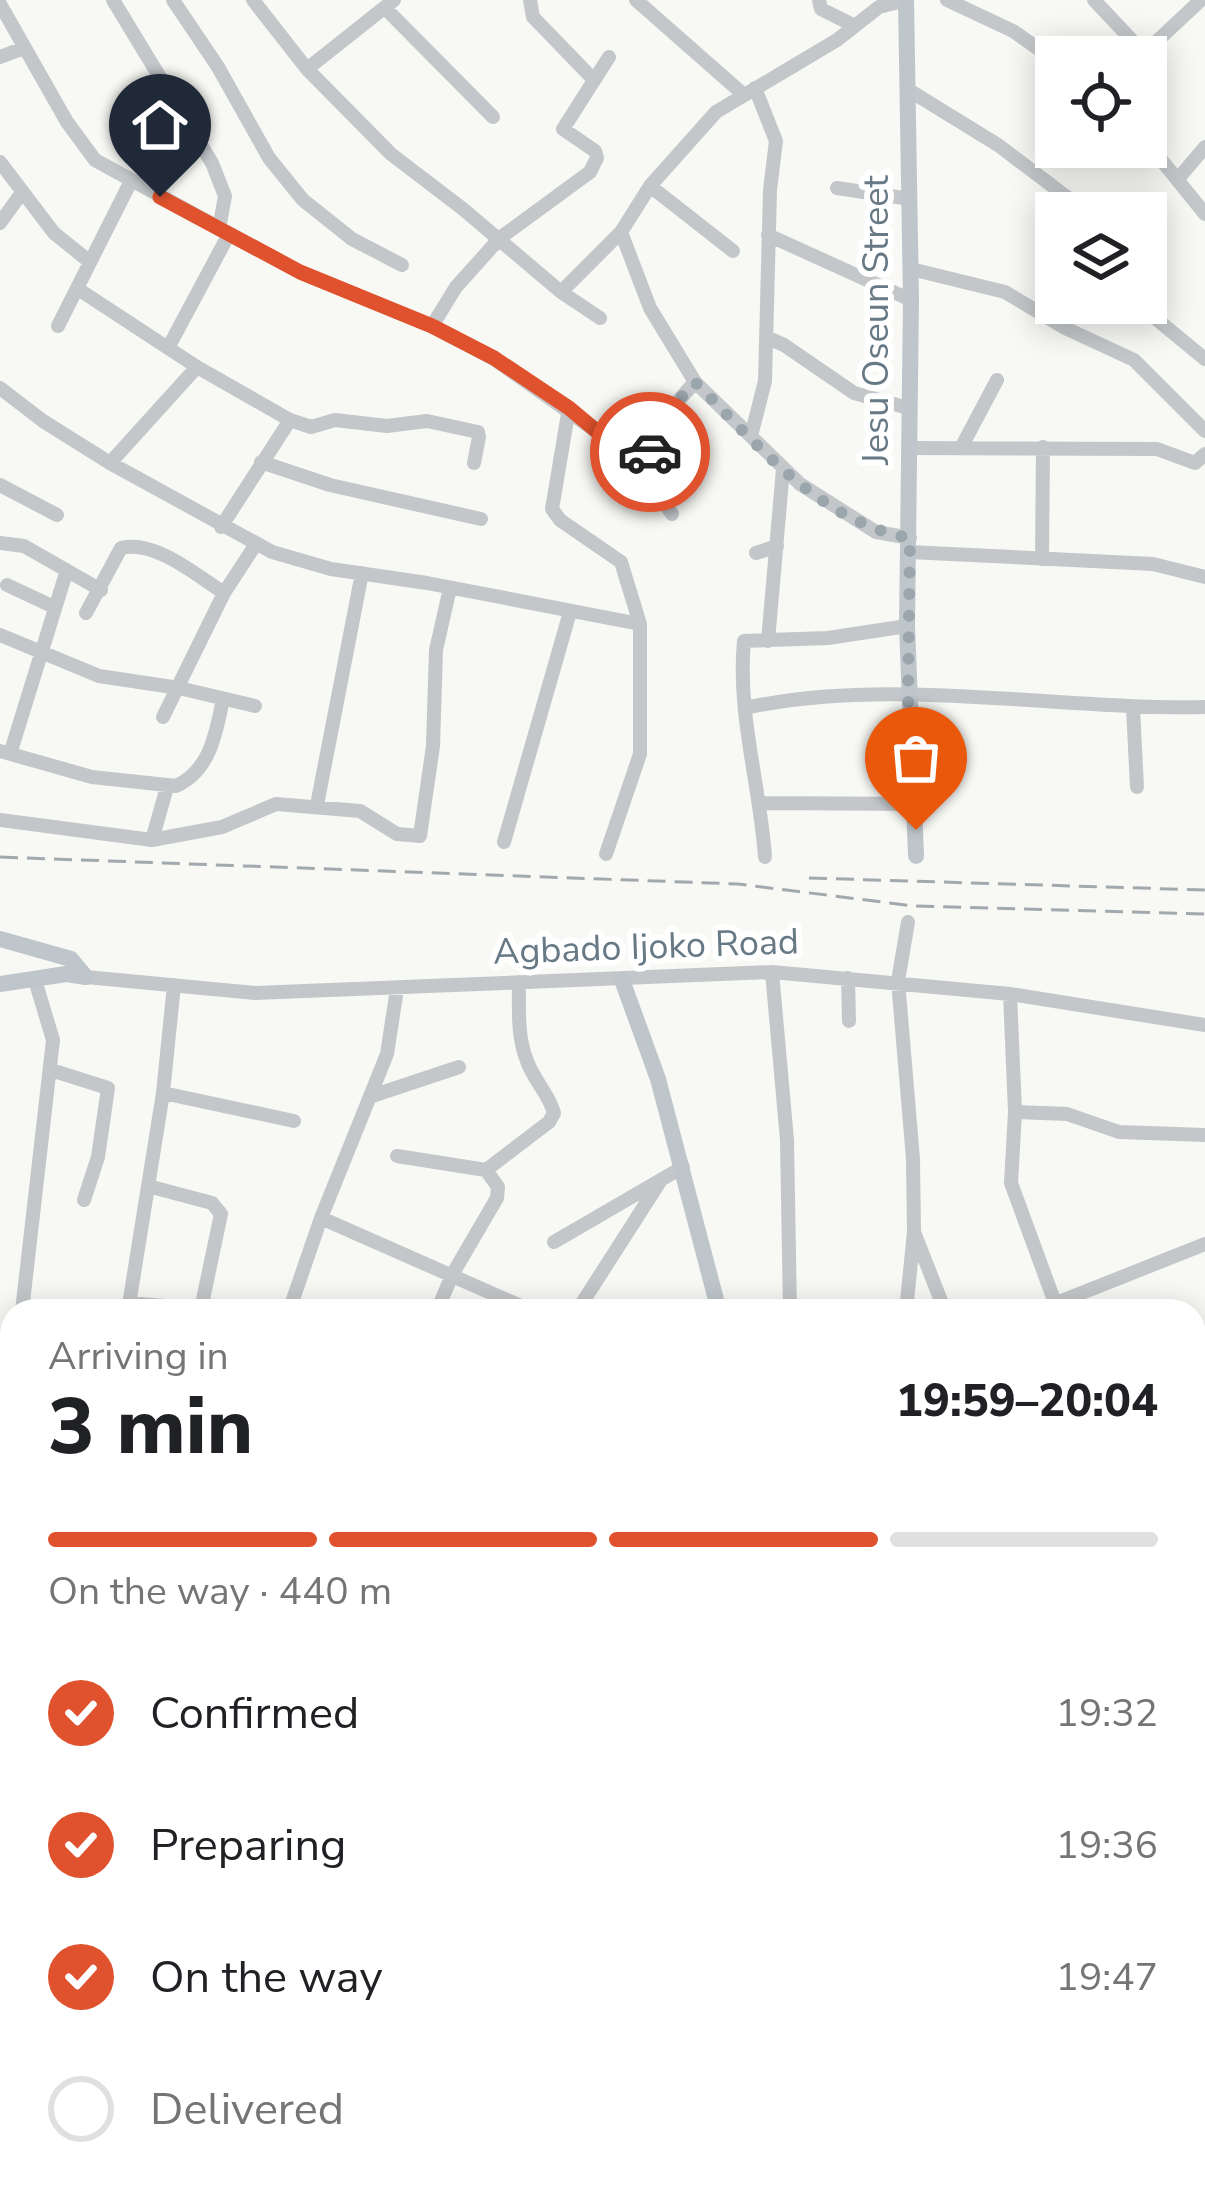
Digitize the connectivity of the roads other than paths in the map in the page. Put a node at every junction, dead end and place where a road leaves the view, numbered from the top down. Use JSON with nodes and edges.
{"nodes":[{"id":1,"x":113,"y":0,"type":"edge"},
{"id":2,"x":173,"y":0,"type":"edge"},
{"id":3,"x":253,"y":0,"type":"edge"},
{"id":4,"x":530,"y":0,"type":"edge"},
{"id":5,"x":636,"y":0,"type":"edge"},
{"id":6,"x":819,"y":0,"type":"edge"},
{"id":7,"x":906,"y":0,"type":"edge"},
{"id":8,"x":947,"y":0,"type":"edge"},
{"id":9,"x":1094,"y":0,"type":"edge"},
{"id":10,"x":1201,"y":0,"type":"edge"},
{"id":11,"x":0,"y":4,"type":"edge"},
{"id":12,"x":390,"y":4,"type":"edge"},
{"id":13,"x":855,"y":26,"type":"junction"},
{"id":14,"x":1125,"y":36,"type":"edge"},
{"id":15,"x":1162,"y":36,"type":"edge"},
{"id":16,"x":1035,"y":46,"type":"edge"},
{"id":17,"x":24,"y":48,"type":"junction"},
{"id":18,"x":0,"y":57,"type":"edge"},
{"id":19,"x":609,"y":57,"type":"dead end"},
{"id":20,"x":307,"y":69,"type":"junction"},
{"id":21,"x":593,"y":79,"type":"junction"},
{"id":22,"x":907,"y":89,"type":"junction"},
{"id":23,"x":750,"y":91,"type":"junction"},
{"id":24,"x":493,"y":117,"type":"dead end"},
{"id":25,"x":1205,"y":147,"type":"edge"},
{"id":26,"x":0,"y":162,"type":"edge"},
{"id":27,"x":1167,"y":166,"type":"edge"},
{"id":28,"x":1178,"y":179,"type":"junction"},
{"id":29,"x":131,"y":181,"type":"junction"},
{"id":30,"x":650,"y":186,"type":"junction"},
{"id":31,"x":837,"y":188,"type":"dead end"},
{"id":32,"x":1060,"y":192,"type":"edge"},
{"id":33,"x":21,"y":194,"type":"junction"},
{"id":34,"x":910,"y":199,"type":"junction"},
{"id":35,"x":1205,"y":214,"type":"edge"},
{"id":36,"x":0,"y":223,"type":"edge"},
{"id":37,"x":224,"y":232,"type":"junction"},
{"id":38,"x":621,"y":232,"type":"junction"},
{"id":39,"x":768,"y":235,"type":"junction"},
{"id":40,"x":500,"y":238,"type":"junction"},
{"id":41,"x":733,"y":251,"type":"dead end"},
{"id":42,"x":90,"y":262,"type":"junction"},
{"id":43,"x":402,"y":265,"type":"dead end"},
{"id":44,"x":911,"y":269,"type":"junction"},
{"id":45,"x":77,"y":289,"type":"junction"},
{"id":46,"x":561,"y":292,"type":"junction"},
{"id":47,"x":911,"y":300,"type":"junction"},
{"id":48,"x":600,"y":318,"type":"dead end"},
{"id":49,"x":1163,"y":324,"type":"edge"},
{"id":50,"x":58,"y":326,"type":"dead end"},
{"id":51,"x":432,"y":326,"type":"junction"},
{"id":52,"x":766,"y":337,"type":"junction"},
{"id":53,"x":168,"y":348,"type":"junction"},
{"id":54,"x":1205,"y":358,"type":"edge"},
{"id":55,"x":197,"y":367,"type":"junction"},
{"id":56,"x":997,"y":380,"type":"dead end"},
{"id":57,"x":695,"y":382,"type":"junction"},
{"id":58,"x":0,"y":388,"type":"edge"},
{"id":59,"x":569,"y":408,"type":"junction"},
{"id":60,"x":908,"y":408,"type":"junction"},
{"id":61,"x":290,"y":420,"type":"junction"},
{"id":62,"x":1205,"y":431,"type":"edge"},
{"id":63,"x":751,"y":436,"type":"junction"},
{"id":64,"x":962,"y":446,"type":"junction"},
{"id":65,"x":1042,"y":447,"type":"junction"},
{"id":66,"x":908,"y":448,"type":"junction"},
{"id":67,"x":1205,"y":454,"type":"edge"},
{"id":68,"x":261,"y":462,"type":"junction"},
{"id":69,"x":110,"y":463,"type":"junction"},
{"id":70,"x":474,"y":463,"type":"dead end"},
{"id":71,"x":642,"y":469,"type":"junction"},
{"id":72,"x":783,"y":469,"type":"junction"},
{"id":73,"x":0,"y":485,"type":"edge"},
{"id":74,"x":672,"y":514,"type":"dead end"},
{"id":75,"x":57,"y":515,"type":"dead end"},
{"id":76,"x":481,"y":520,"type":"dead end"},
{"id":77,"x":220,"y":527,"type":"junction"},
{"id":78,"x":0,"y":543,"type":"edge"},
{"id":79,"x":256,"y":544,"type":"junction"},
{"id":80,"x":909,"y":545,"type":"junction"},
{"id":81,"x":777,"y":546,"type":"junction"},
{"id":82,"x":757,"y":553,"type":"dead end"},
{"id":83,"x":1042,"y":559,"type":"junction"},
{"id":84,"x":66,"y":573,"type":"junction"},
{"id":85,"x":362,"y":573,"type":"junction"},
{"id":86,"x":1205,"y":577,"type":"edge"},
{"id":87,"x":8,"y":586,"type":"dead end"},
{"id":88,"x":450,"y":588,"type":"junction"},
{"id":89,"x":101,"y":590,"type":"junction"},
{"id":90,"x":224,"y":593,"type":"junction"},
{"id":91,"x":54,"y":607,"type":"junction"},
{"id":92,"x":570,"y":612,"type":"junction"},
{"id":93,"x":86,"y":613,"type":"dead end"},
{"id":94,"x":640,"y":624,"type":"junction"},
{"id":95,"x":907,"y":626,"type":"junction"},
{"id":96,"x":0,"y":635,"type":"edge"},
{"id":97,"x":768,"y":641,"type":"junction"},
{"id":98,"x":40,"y":651,"type":"junction"},
{"id":99,"x":179,"y":688,"type":"junction"},
{"id":100,"x":908,"y":697,"type":"junction"},
{"id":101,"x":223,"y":699,"type":"junction"},
{"id":102,"x":255,"y":706,"type":"dead end"},
{"id":103,"x":1205,"y":707,"type":"edge"},
{"id":104,"x":745,"y":708,"type":"junction"},
{"id":105,"x":1133,"y":708,"type":"junction"},
{"id":106,"x":163,"y":717,"type":"dead end"},
{"id":107,"x":6,"y":751,"type":"edge"},
{"id":108,"x":167,"y":787,"type":"junction"},
{"id":109,"x":1137,"y":787,"type":"dead end"},
{"id":110,"x":761,"y":803,"type":"junction"},
{"id":111,"x":917,"y":804,"type":"junction"},
{"id":112,"x":317,"y":805,"type":"junction"},
{"id":113,"x":0,"y":820,"type":"edge"},
{"id":114,"x":152,"y":840,"type":"junction"},
{"id":115,"x":504,"y":842,"type":"dead end"},
{"id":116,"x":606,"y":854,"type":"dead end"},
{"id":117,"x":916,"y":856,"type":"dead end"},
{"id":118,"x":765,"y":857,"type":"dead end"},
{"id":119,"x":908,"y":922,"type":"dead end"},
{"id":120,"x":0,"y":939,"type":"edge"},
{"id":121,"x":772,"y":971,"type":"junction"},
{"id":122,"x":86,"y":977,"type":"junction"},
{"id":123,"x":848,"y":978,"type":"junction"},
{"id":124,"x":35,"y":980,"type":"junction"},
{"id":125,"x":622,"y":980,"type":"junction"},
{"id":126,"x":898,"y":981,"type":"junction"},
{"id":127,"x":519,"y":982,"type":"junction"},
{"id":128,"x":0,"y":984,"type":"edge"},
{"id":129,"x":174,"y":985,"type":"junction"},
{"id":130,"x":397,"y":989,"type":"junction"},
{"id":131,"x":1010,"y":994,"type":"junction"},
{"id":132,"x":848,"y":1021,"type":"dead end"},
{"id":133,"x":1205,"y":1025,"type":"edge"},
{"id":134,"x":459,"y":1067,"type":"dead end"},
{"id":135,"x":51,"y":1070,"type":"junction"},
{"id":136,"x":163,"y":1093,"type":"junction"},
{"id":137,"x":372,"y":1096,"type":"junction"},
{"id":138,"x":1015,"y":1112,"type":"junction"},
{"id":139,"x":294,"y":1121,"type":"dead end"},
{"id":140,"x":1205,"y":1135,"type":"edge"},
{"id":141,"x":397,"y":1156,"type":"dead end"},
{"id":142,"x":683,"y":1167,"type":"junction"},
{"id":143,"x":487,"y":1170,"type":"junction"},
{"id":144,"x":661,"y":1180,"type":"junction"},
{"id":145,"x":148,"y":1186,"type":"junction"},
{"id":146,"x":84,"y":1200,"type":"dead end"},
{"id":147,"x":321,"y":1218,"type":"junction"},
{"id":148,"x":914,"y":1232,"type":"junction"},
{"id":149,"x":554,"y":1242,"type":"dead end"},
{"id":150,"x":1205,"y":1244,"type":"edge"},
{"id":151,"x":452,"y":1275,"type":"junction"},
{"id":152,"x":23,"y":1299,"type":"edge"},
{"id":153,"x":130,"y":1299,"type":"edge"},
{"id":154,"x":203,"y":1299,"type":"edge"},
{"id":155,"x":293,"y":1299,"type":"edge"},
{"id":156,"x":442,"y":1299,"type":"edge"},
{"id":157,"x":505,"y":1299,"type":"edge"},
{"id":158,"x":586,"y":1299,"type":"edge"},
{"id":159,"x":716,"y":1299,"type":"edge"},
{"id":160,"x":790,"y":1299,"type":"edge"},
{"id":161,"x":907,"y":1299,"type":"edge"},
{"id":162,"x":940,"y":1299,"type":"edge"},
{"id":163,"x":1053,"y":1299,"type":"edge"},
{"id":164,"x":1077,"y":1299,"type":"edge"}],
"edges":[{"from":1,"to":37,"type":"street"},
{"from":2,"to":43,"type":"street"},
{"from":3,"to":20,"type":"street"},
{"from":4,"to":21,"type":"street"},
{"from":5,"to":23,"type":"street"},
{"from":6,"to":13,"type":"street"},
{"from":7,"to":13,"type":"street"},
{"from":7,"to":22,"type":"main road","name":"Jesu Oseun Street"},
{"from":8,"to":16,"type":"street"},
{"from":9,"to":14,"type":"street"},
{"from":10,"to":15,"type":"street"},
{"from":11,"to":17,"type":"street"},
{"from":12,"to":20,"type":"street"},
{"from":12,"to":24,"type":"street"},
{"from":13,"to":23,"type":"street"},
{"from":17,"to":18,"type":"street"},
{"from":17,"to":29,"type":"street"},
{"from":19,"to":21,"type":"street"},
{"from":20,"to":40,"type":"street"},
{"from":21,"to":40,"type":"street"},
{"from":22,"to":32,"type":"street"},
{"from":22,"to":34,"type":"main road","name":"Jesu Oseun Street"},
{"from":23,"to":30,"type":"street"},
{"from":23,"to":39,"type":"street"},
{"from":25,"to":28,"type":"street"},
{"from":26,"to":33,"type":"street"},
{"from":27,"to":28,"type":"street"},
{"from":28,"to":35,"type":"street"},
{"from":29,"to":37,"type":"street"},
{"from":29,"to":42,"type":"street"},
{"from":30,"to":38,"type":"street"},
{"from":30,"to":41,"type":"street"},
{"from":31,"to":34,"type":"street"},
{"from":33,"to":36,"type":"street"},
{"from":33,"to":42,"type":"street"},
{"from":34,"to":44,"type":"main road","name":"Jesu Oseun Street"},
{"from":37,"to":51,"type":"street"},
{"from":37,"to":53,"type":"street"},
{"from":38,"to":46,"type":"street"},
{"from":38,"to":57,"type":"street"},
{"from":39,"to":47,"type":"street"},
{"from":39,"to":52,"type":"street"},
{"from":40,"to":46,"type":"street"},
{"from":40,"to":51,"type":"street"},
{"from":42,"to":45,"type":"street"},
{"from":44,"to":47,"type":"main road","name":"Jesu Oseun Street"},
{"from":44,"to":62,"type":"street"},
{"from":45,"to":50,"type":"street"},
{"from":45,"to":53,"type":"street"},
{"from":46,"to":48,"type":"street"},
{"from":47,"to":60,"type":"main road","name":"Jesu Oseun Street"},
{"from":49,"to":54,"type":"street"},
{"from":51,"to":59,"type":"street"},
{"from":52,"to":60,"type":"street"},
{"from":52,"to":63,"type":"street"},
{"from":53,"to":55,"type":"street"},
{"from":55,"to":61,"type":"street"},
{"from":55,"to":69,"type":"street"},
{"from":56,"to":64,"type":"street"},
{"from":57,"to":63,"type":"street"},
{"from":57,"to":71,"type":"street"},
{"from":58,"to":69,"type":"street"},
{"from":59,"to":71,"type":"street"},
{"from":59,"to":94,"type":"street"},
{"from":60,"to":66,"type":"main road","name":"Jesu Oseun Street"},
{"from":61,"to":68,"type":"street"},
{"from":61,"to":70,"type":"street"},
{"from":63,"to":72,"type":"street"},
{"from":64,"to":65,"type":"street"},
{"from":64,"to":66,"type":"street"},
{"from":65,"to":67,"type":"street"},
{"from":65,"to":83,"type":"street"},
{"from":66,"to":80,"type":"main road","name":"Jesu Oseun Street"},
{"from":68,"to":76,"type":"street"},
{"from":68,"to":77,"type":"street"},
{"from":69,"to":77,"type":"street"},
{"from":71,"to":74,"type":"street"},
{"from":72,"to":80,"type":"street"},
{"from":72,"to":81,"type":"street"},
{"from":73,"to":75,"type":"street"},
{"from":77,"to":79,"type":"street"},
{"from":78,"to":84,"type":"street"},
{"from":79,"to":85,"type":"street"},
{"from":79,"to":90,"type":"street"},
{"from":80,"to":83,"type":"street"},
{"from":80,"to":95,"type":"main road","name":"Jesu Oseun Street"},
{"from":81,"to":82,"type":"street"},
{"from":81,"to":97,"type":"street"},
{"from":83,"to":86,"type":"street"},
{"from":84,"to":89,"type":"street"},
{"from":84,"to":91,"type":"street"},
{"from":85,"to":88,"type":"street"},
{"from":85,"to":112,"type":"street"},
{"from":87,"to":91,"type":"street"},
{"from":88,"to":92,"type":"street"},
{"from":88,"to":112,"type":"street"},
{"from":89,"to":90,"type":"street"},
{"from":89,"to":93,"type":"street"},
{"from":90,"to":99,"type":"street"},
{"from":91,"to":98,"type":"street"},
{"from":92,"to":94,"type":"street"},
{"from":92,"to":115,"type":"street"},
{"from":94,"to":116,"type":"street"},
{"from":95,"to":97,"type":"street"},
{"from":95,"to":100,"type":"main road","name":"Jesu Oseun Street"},
{"from":96,"to":98,"type":"street"},
{"from":97,"to":104,"type":"street"},
{"from":98,"to":99,"type":"street"},
{"from":98,"to":107,"type":"street"},
{"from":99,"to":101,"type":"street"},
{"from":99,"to":106,"type":"street"},
{"from":100,"to":104,"type":"street"},
{"from":100,"to":105,"type":"street"},
{"from":100,"to":111,"type":"main road","name":"Jesu Oseun Street"},
{"from":101,"to":102,"type":"street"},
{"from":101,"to":108,"type":"street"},
{"from":103,"to":105,"type":"street"},
{"from":104,"to":110,"type":"street"},
{"from":105,"to":109,"type":"street"},
{"from":107,"to":108,"type":"street"},
{"from":108,"to":114,"type":"street"},
{"from":110,"to":111,"type":"street"},
{"from":110,"to":118,"type":"street"},
{"from":111,"to":117,"type":"main road","name":"Jesu Oseun Street"},
{"from":112,"to":114,"type":"street"},
{"from":113,"to":114,"type":"street"},
{"from":119,"to":126,"type":"street"},
{"from":120,"to":122,"type":"main road","name":"Agbado Ijoko Road"},
{"from":121,"to":123,"type":"street","name":"Agbado Ijoko Road"},
{"from":121,"to":125,"type":"street","name":"Agbado Ijoko Road"},
{"from":121,"to":160,"type":"street"},
{"from":122,"to":124,"type":"main road","name":"Agbado Ijoko Road"},
{"from":122,"to":129,"type":"street","name":"Agbado Ijoko Road"},
{"from":123,"to":126,"type":"street","name":"Agbado Ijoko Road"},
{"from":123,"to":132,"type":"street"},
{"from":124,"to":128,"type":"main road","name":"Agbado Ijoko Road"},
{"from":124,"to":135,"type":"street"},
{"from":125,"to":127,"type":"street","name":"Agbado Ijoko Road"},
{"from":125,"to":142,"type":"main road"},
{"from":126,"to":131,"type":"street","name":"Agbado Ijoko Road"},
{"from":126,"to":148,"type":"street"},
{"from":127,"to":130,"type":"street","name":"Agbado Ijoko Road"},
{"from":127,"to":143,"type":"street"},
{"from":129,"to":130,"type":"street","name":"Agbado Ijoko Road"},
{"from":129,"to":136,"type":"street"},
{"from":130,"to":137,"type":"street"},
{"from":131,"to":133,"type":"street","name":"Agbado Ijoko Road"},
{"from":131,"to":138,"type":"street"},
{"from":134,"to":137,"type":"street"},
{"from":135,"to":146,"type":"street"},
{"from":135,"to":152,"type":"street"},
{"from":136,"to":139,"type":"street"},
{"from":136,"to":145,"type":"street"},
{"from":137,"to":147,"type":"street"},
{"from":138,"to":140,"type":"street"},
{"from":138,"to":163,"type":"street"},
{"from":141,"to":143,"type":"street"},
{"from":142,"to":144,"type":"street"},
{"from":142,"to":159,"type":"main road"},
{"from":143,"to":151,"type":"street"},
{"from":144,"to":149,"type":"street"},
{"from":144,"to":158,"type":"street"},
{"from":145,"to":153,"type":"street"},
{"from":145,"to":154,"type":"street"},
{"from":147,"to":151,"type":"street"},
{"from":147,"to":155,"type":"street"},
{"from":148,"to":161,"type":"street"},
{"from":148,"to":162,"type":"street"},
{"from":150,"to":164,"type":"street"},
{"from":151,"to":156,"type":"street"},
{"from":151,"to":157,"type":"street"}]}
